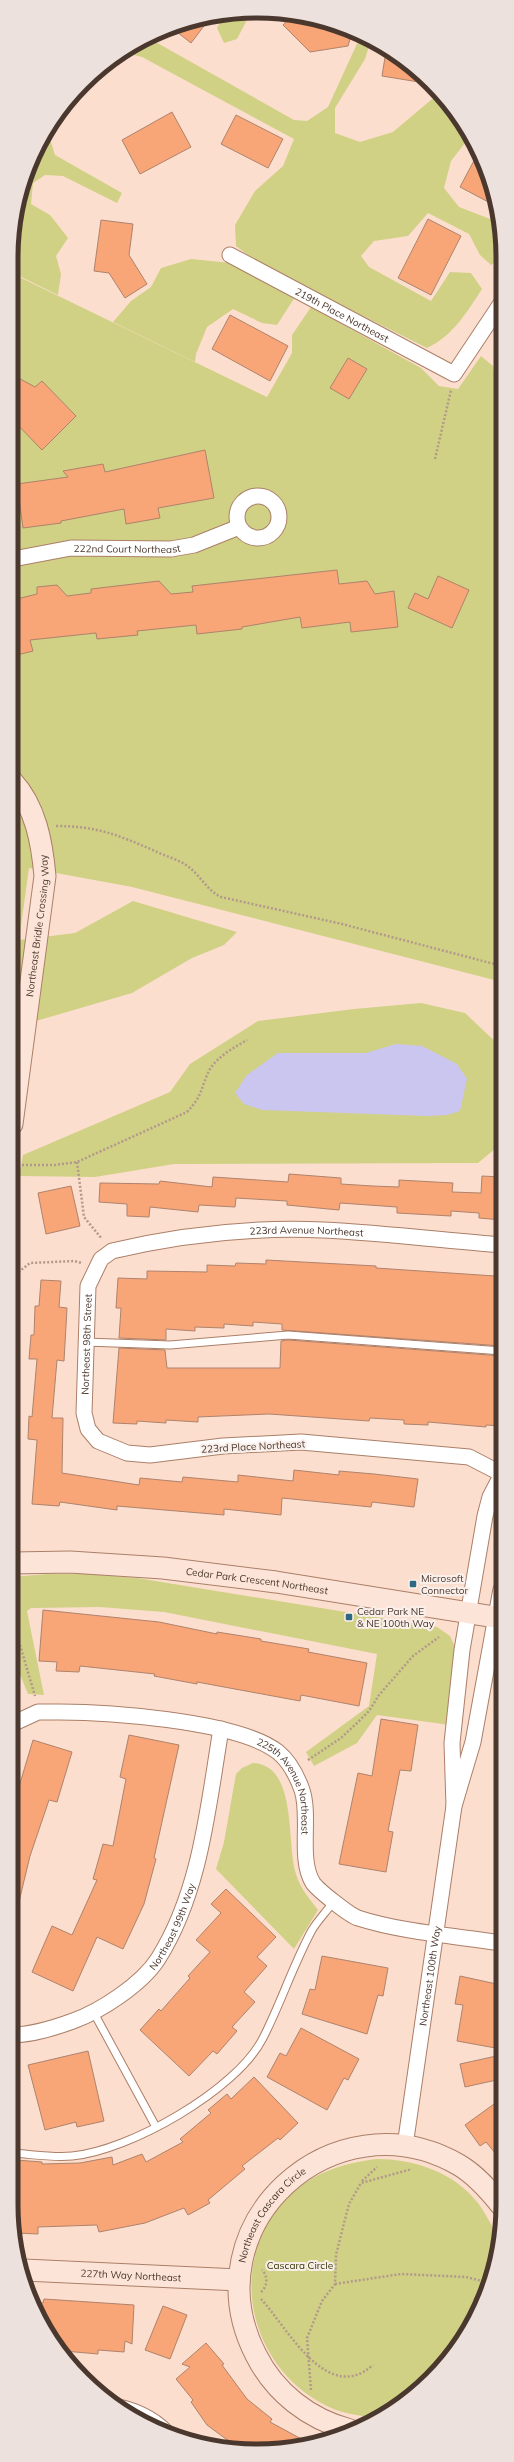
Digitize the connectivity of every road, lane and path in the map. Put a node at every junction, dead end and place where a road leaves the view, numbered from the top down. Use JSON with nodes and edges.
{"nodes":[{"id":1,"x":230,"y":255,"type":"dead end"},
{"id":2,"x":496,"y":311,"type":"edge"},
{"id":3,"x":454,"y":374,"type":"junction"},
{"id":4,"x":435,"y":459,"type":"dead end"},
{"id":5,"x":239,"y":527,"type":"dead end"},
{"id":6,"x":18,"y":558,"type":"edge"},
{"id":7,"x":18,"y":791,"type":"edge"},
{"id":8,"x":36,"y":826,"type":"junction"},
{"id":9,"x":496,"y":964,"type":"edge"},
{"id":10,"x":247,"y":1040,"type":"dead end"},
{"id":11,"x":18,"y":1081,"type":"edge"},
{"id":12,"x":77,"y":1162,"type":"junction"},
{"id":13,"x":18,"y":1165,"type":"dead end"},
{"id":14,"x":496,"y":1244,"type":"edge"},
{"id":15,"x":112,"y":1251,"type":"junction"},
{"id":16,"x":96,"y":1266,"type":"junction"},
{"id":17,"x":18,"y":1272,"type":"edge"},
{"id":18,"x":85,"y":1342,"type":"junction"},
{"id":19,"x":496,"y":1351,"type":"edge"},
{"id":20,"x":98,"y":1441,"type":"joint"},
{"id":21,"x":496,"y":1471,"type":"edge"},
{"id":22,"x":496,"y":1486,"type":"edge"},
{"id":23,"x":18,"y":1563,"type":"edge"},
{"id":24,"x":469,"y":1613,"type":"junction"},
{"id":25,"x":496,"y":1618,"type":"edge"},
{"id":26,"x":496,"y":1632,"type":"edge"},
{"id":27,"x":439,"y":1637,"type":"dead end"},
{"id":28,"x":18,"y":1638,"type":"edge"},
{"id":29,"x":35,"y":1696,"type":"dead end"},
{"id":30,"x":18,"y":1721,"type":"edge"},
{"id":31,"x":221,"y":1728,"type":"junction"},
{"id":32,"x":308,"y":1760,"type":"dead end"},
{"id":33,"x":454,"y":1806,"type":"junction"},
{"id":34,"x":334,"y":1901,"type":"junction"},
{"id":35,"x":435,"y":1933,"type":"junction"},
{"id":36,"x":496,"y":1942,"type":"edge"},
{"id":37,"x":94,"y":2013,"type":"junction"},
{"id":38,"x":18,"y":2034,"type":"edge"},
{"id":39,"x":156,"y":2127,"type":"junction"},
{"id":40,"x":405,"y":2146,"type":"junction"},
{"id":41,"x":18,"y":2153,"type":"edge"},
{"id":42,"x":380,"y":2163,"type":"dead end"},
{"id":43,"x":416,"y":2164,"type":"dead end"},
{"id":44,"x":361,"y":2183,"type":"junction"},
{"id":45,"x":496,"y":2199,"type":"edge"},
{"id":46,"x":27,"y":2270,"type":"edge"},
{"id":47,"x":239,"y":2280,"type":"junction"},
{"id":48,"x":483,"y":2281,"type":"edge"},
{"id":49,"x":335,"y":2284,"type":"junction"},
{"id":50,"x":257,"y":2294,"type":"dead end"},
{"id":51,"x":308,"y":2355,"type":"junction"},
{"id":52,"x":373,"y":2365,"type":"dead end"},
{"id":53,"x":311,"y":2393,"type":"dead end"},
{"id":54,"x":124,"y":2404,"type":"edge"},
{"id":55,"x":167,"y":2426,"type":"edge"},
{"id":56,"x":343,"y":2428,"type":"edge"}],
"edges":[{"from":1,"to":3,"type":"street","name":"219th Place Northeast"},
{"from":2,"to":3,"type":"street"},
{"from":3,"to":4,"type":"path"},
{"from":5,"to":6,"type":"street","name":"222nd Court Northeast"},
{"from":7,"to":8,"type":"street","name":"Northeast Bridle Crossing Way"},
{"from":8,"to":9,"type":"path"},
{"from":8,"to":11,"type":"street","name":"Northeast Bridle Crossing Way"},
{"from":10,"to":12,"type":"path"},
{"from":12,"to":13,"type":"path"},
{"from":12,"to":15,"type":"path"},
{"from":14,"to":15,"type":"street","name":"223rd Avenue Northeast"},
{"from":15,"to":16,"type":"street","name":"Northeast 98th Street"},
{"from":16,"to":17,"type":"path"},
{"from":16,"to":18,"type":"street","name":"Northeast 98th Street"},
{"from":18,"to":19,"type":"lane"},
{"from":18,"to":20,"type":"street","name":"Northeast 98th Street"},
{"from":20,"to":21,"type":"street","name":"223rd Place Northeast"},
{"from":22,"to":24,"type":"street","name":"Northeast 100th Way"},
{"from":23,"to":24,"type":"street","name":"Cedar Park Crescent Northeast"},
{"from":24,"to":25,"type":"street","name":"Cedar Park Crescent Northeast"},
{"from":24,"to":33,"type":"street","name":"Northeast 100th Way"},
{"from":26,"to":33,"type":"street","name":"Northeast 100th Way"},
{"from":27,"to":32,"type":"path"},
{"from":28,"to":29,"type":"path"},
{"from":30,"to":31,"type":"street","name":"225th Avenue Northeast"},
{"from":31,"to":34,"type":"street","name":"225th Avenue Northeast"},
{"from":31,"to":37,"type":"street","name":"Northeast 99th Way"},
{"from":33,"to":35,"type":"street","name":"Northeast 100th Way"},
{"from":34,"to":35,"type":"street","name":"225th Avenue Northeast"},
{"from":34,"to":39,"type":"lane"},
{"from":35,"to":36,"type":"street","name":"225th Avenue Northeast"},
{"from":35,"to":40,"type":"street","name":"Northeast 100th Way"},
{"from":37,"to":38,"type":"street","name":"Northeast 99th Way"},
{"from":37,"to":39,"type":"lane"},
{"from":39,"to":41,"type":"lane"},
{"from":40,"to":45,"type":"street","name":"Northeast Cascara Circle"},
{"from":40,"to":47,"type":"street","name":"Northeast Cascara Circle"},
{"from":42,"to":44,"type":"path"},
{"from":43,"to":44,"type":"path"},
{"from":44,"to":49,"type":"path"},
{"from":46,"to":47,"type":"street","name":"227th Way Northeast"},
{"from":47,"to":56,"type":"street","name":"Northeast Cascara Circle"},
{"from":48,"to":49,"type":"path"},
{"from":49,"to":51,"type":"path"},
{"from":50,"to":51,"type":"path"},
{"from":51,"to":52,"type":"path"},
{"from":51,"to":53,"type":"path"},
{"from":54,"to":55,"type":"lane"}]}
